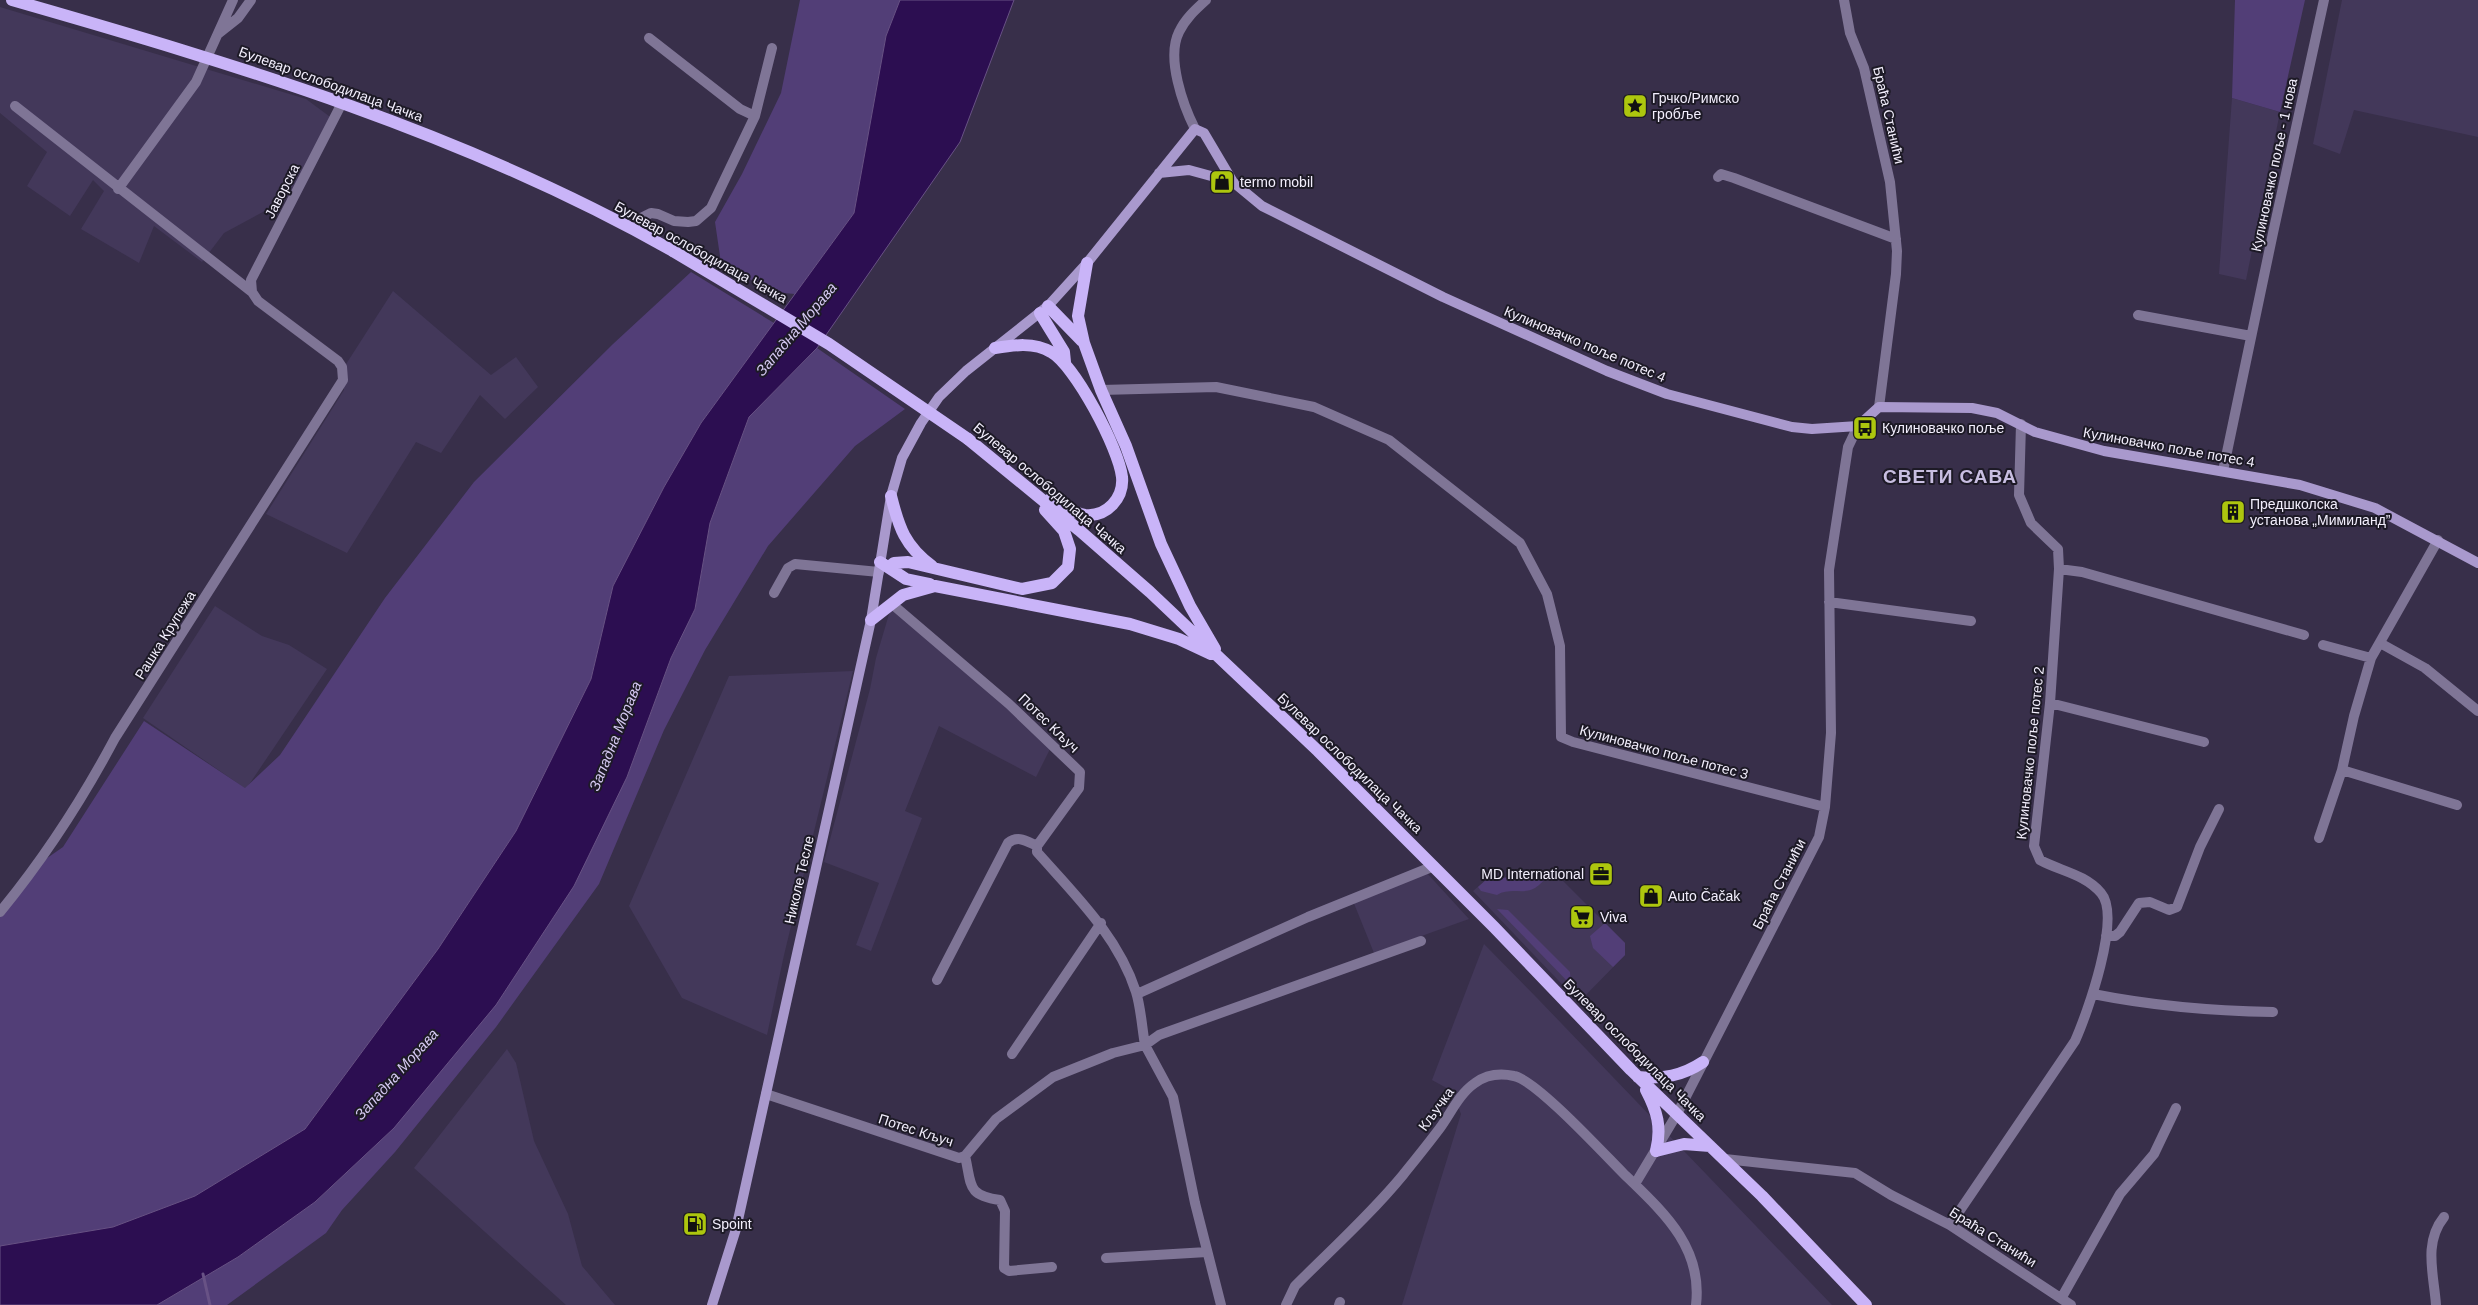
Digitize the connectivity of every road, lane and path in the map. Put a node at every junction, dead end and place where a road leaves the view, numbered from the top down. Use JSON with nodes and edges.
{"nodes":[{"id":1,"x":12,"y":0,"type":"edge"},
{"id":2,"x":233,"y":0,"type":"edge"},
{"id":3,"x":251,"y":0,"type":"edge"},
{"id":4,"x":1206,"y":0,"type":"edge"},
{"id":5,"x":1844,"y":0,"type":"edge"},
{"id":6,"x":2324,"y":0,"type":"edge"},
{"id":7,"x":218,"y":33,"type":"junction"},
{"id":8,"x":649,"y":38,"type":"dead end"},
{"id":9,"x":772,"y":48,"type":"dead end"},
{"id":10,"x":206,"y":56,"type":"junction"},
{"id":11,"x":342,"y":103,"type":"junction"},
{"id":12,"x":15,"y":106,"type":"dead end"},
{"id":13,"x":754,"y":116,"type":"junction"},
{"id":14,"x":1195,"y":129,"type":"junction"},
{"id":15,"x":1159,"y":173,"type":"junction"},
{"id":16,"x":1718,"y":177,"type":"dead end"},
{"id":17,"x":1233,"y":182,"type":"junction"},
{"id":18,"x":118,"y":189,"type":"junction"},
{"id":19,"x":633,"y":228,"type":"junction"},
{"id":20,"x":1896,"y":239,"type":"junction"},
{"id":21,"x":1087,"y":263,"type":"junction"},
{"id":22,"x":252,"y":292,"type":"junction"},
{"id":23,"x":1044,"y":310,"type":"junction"},
{"id":24,"x":2138,"y":315,"type":"dead end"},
{"id":25,"x":2251,"y":336,"type":"junction"},
{"id":26,"x":1084,"y":343,"type":"junction"},
{"id":27,"x":995,"y":348,"type":"junction"},
{"id":28,"x":1065,"y":365,"type":"junction"},
{"id":29,"x":1101,"y":390,"type":"junction"},
{"id":30,"x":1879,"y":407,"type":"junction"},
{"id":31,"x":2021,"y":424,"type":"junction"},
{"id":32,"x":1858,"y":426,"type":"junction"},
{"id":33,"x":2224,"y":471,"type":"junction"},
{"id":34,"x":891,"y":496,"type":"junction"},
{"id":35,"x":1038,"y":496,"type":"junction"},
{"id":36,"x":2438,"y":540,"type":"junction"},
{"id":37,"x":2478,"y":562,"type":"edge"},
{"id":38,"x":883,"y":567,"type":"junction"},
{"id":39,"x":934,"y":567,"type":"junction"},
{"id":40,"x":2059,"y":569,"type":"junction"},
{"id":41,"x":935,"y":586,"type":"junction"},
{"id":42,"x":774,"y":593,"type":"dead end"},
{"id":43,"x":1829,"y":602,"type":"junction"},
{"id":44,"x":892,"y":604,"type":"junction"},
{"id":45,"x":871,"y":620,"type":"junction"},
{"id":46,"x":1971,"y":621,"type":"dead end"},
{"id":47,"x":2304,"y":635,"type":"dead end"},
{"id":48,"x":2380,"y":643,"type":"junction"},
{"id":49,"x":2323,"y":645,"type":"dead end"},
{"id":50,"x":1217,"y":656,"type":"junction"},
{"id":51,"x":2371,"y":658,"type":"junction"},
{"id":52,"x":2050,"y":703,"type":"junction"},
{"id":53,"x":2478,"y":711,"type":"edge"},
{"id":54,"x":2204,"y":742,"type":"dead end"},
{"id":55,"x":2342,"y":770,"type":"junction"},
{"id":56,"x":2457,"y":805,"type":"dead end"},
{"id":57,"x":1825,"y":808,"type":"junction"},
{"id":58,"x":2219,"y":809,"type":"dead end"},
{"id":59,"x":2319,"y":838,"type":"dead end"},
{"id":60,"x":1037,"y":846,"type":"junction"},
{"id":61,"x":1434,"y":866,"type":"junction"},
{"id":62,"x":0,"y":912,"type":"edge"},
{"id":63,"x":1101,"y":923,"type":"junction"},
{"id":64,"x":2106,"y":936,"type":"junction"},
{"id":65,"x":1421,"y":941,"type":"dead end"},
{"id":66,"x":937,"y":980,"type":"dead end"},
{"id":67,"x":1137,"y":994,"type":"junction"},
{"id":68,"x":2093,"y":994,"type":"junction"},
{"id":69,"x":2273,"y":1012,"type":"dead end"},
{"id":70,"x":1145,"y":1045,"type":"junction"},
{"id":71,"x":1012,"y":1054,"type":"dead end"},
{"id":72,"x":1703,"y":1062,"type":"junction"},
{"id":73,"x":1638,"y":1077,"type":"junction"},
{"id":74,"x":766,"y":1094,"type":"junction"},
{"id":75,"x":2176,"y":1108,"type":"dead end"},
{"id":76,"x":1676,"y":1114,"type":"junction"},
{"id":77,"x":1710,"y":1146,"type":"junction"},
{"id":78,"x":1656,"y":1152,"type":"junction"},
{"id":79,"x":965,"y":1156,"type":"junction"},
{"id":80,"x":1725,"y":1160,"type":"junction"},
{"id":81,"x":1635,"y":1184,"type":"junction"},
{"id":82,"x":2444,"y":1217,"type":"dead end"},
{"id":83,"x":1950,"y":1225,"type":"junction"},
{"id":84,"x":1207,"y":1252,"type":"junction"},
{"id":85,"x":1106,"y":1258,"type":"dead end"},
{"id":86,"x":1052,"y":1267,"type":"dead end"},
{"id":87,"x":2062,"y":1298,"type":"junction"},
{"id":88,"x":712,"y":1305,"type":"edge"},
{"id":89,"x":1221,"y":1305,"type":"edge"},
{"id":90,"x":1286,"y":1305,"type":"edge"},
{"id":91,"x":1696,"y":1305,"type":"edge"},
{"id":92,"x":1866,"y":1305,"type":"edge"},
{"id":93,"x":2071,"y":1305,"type":"edge"},
{"id":94,"x":2436,"y":1305,"type":"edge"}],
"edges":[{"from":1,"to":10,"type":"main road","name":"Булевар ослободилаца Чачка"},
{"from":2,"to":7,"type":"street"},
{"from":3,"to":7,"type":"street"},
{"from":4,"to":14,"type":"street"},
{"from":5,"to":20,"type":"street","name":"Браћа Станићи"},
{"from":6,"to":25,"type":"street","name":"Кулиновачко поље - 1 нова"},
{"from":7,"to":10,"type":"street"},
{"from":8,"to":13,"type":"street"},
{"from":9,"to":13,"type":"street"},
{"from":10,"to":11,"type":"main road","name":"Булевар ослободилаца Чачка"},
{"from":10,"to":18,"type":"street"},
{"from":11,"to":19,"type":"main road","name":"Булевар ослободилаца Чачка"},
{"from":11,"to":22,"type":"street","name":"Јаворска"},
{"from":12,"to":18,"type":"street"},
{"from":13,"to":19,"type":"street"},
{"from":14,"to":15,"type":"street"},
{"from":14,"to":17,"type":"street","name":"Кулиновачко поље потес 4"},
{"from":15,"to":17,"type":"street","name":"Кулиновачко поље потес 4"},
{"from":15,"to":21,"type":"street"},
{"from":16,"to":20,"type":"street"},
{"from":17,"to":32,"type":"street","name":"Кулиновачко поље потес 4"},
{"from":18,"to":22,"type":"street"},
{"from":19,"to":35,"type":"main road","name":"Булевар ослободилаца Чачка","bridge":true},
{"from":20,"to":30,"type":"street","name":"Браћа Станићи"},
{"from":21,"to":23,"type":"street"},
{"from":21,"to":26,"type":"main road"},
{"from":22,"to":62,"type":"street","name":"Рашка Крупежа"},
{"from":23,"to":26,"type":"main road"},
{"from":23,"to":27,"type":"street"},
{"from":23,"to":28,"type":"main road"},
{"from":24,"to":25,"type":"street"},
{"from":25,"to":33,"type":"street","name":"Кулиновачко поље - 1 нова"},
{"from":26,"to":29,"type":"main road"},
{"from":27,"to":28,"type":"main road"},
{"from":27,"to":34,"type":"street","name":"Николе Тесле"},
{"from":28,"to":35,"type":"main road"},
{"from":29,"to":50,"type":"main road"},
{"from":29,"to":57,"type":"street","name":"Кулиновачко поље потес 3"},
{"from":30,"to":31,"type":"street","name":"Кулиновачко поље потес 4"},
{"from":30,"to":32,"type":"street"},
{"from":31,"to":33,"type":"street","name":"Кулиновачко поље потес 4"},
{"from":31,"to":40,"type":"street","name":"Кулиновачко поље потес 2"},
{"from":32,"to":43,"type":"street","name":"Браћа Станићи"},
{"from":33,"to":36,"type":"street","name":"Кулиновачко поље потес 4"},
{"from":34,"to":38,"type":"street","name":"Николе Тесле"},
{"from":34,"to":39,"type":"main road"},
{"from":35,"to":39,"type":"main road"},
{"from":35,"to":50,"type":"main road","name":"Булевар ослободилаца Чачка"},
{"from":36,"to":37,"type":"street","name":"Кулиновачко поље потес 4"},
{"from":36,"to":48,"type":"street"},
{"from":38,"to":39,"type":"main road"},
{"from":38,"to":41,"type":"main road"},
{"from":38,"to":42,"type":"street"},
{"from":38,"to":45,"type":"street","name":"Николе Тесле"},
{"from":40,"to":47,"type":"street"},
{"from":40,"to":52,"type":"street","name":"Кулиновачко поље потес 2"},
{"from":41,"to":44,"type":"main road"},
{"from":41,"to":50,"type":"main road"},
{"from":43,"to":46,"type":"street"},
{"from":43,"to":57,"type":"street","name":"Браћа Станићи"},
{"from":44,"to":45,"type":"main road"},
{"from":44,"to":60,"type":"street","name":"Потес Кључ"},
{"from":45,"to":74,"type":"street","name":"Николе Тесле"},
{"from":48,"to":51,"type":"street"},
{"from":48,"to":53,"type":"street"},
{"from":49,"to":51,"type":"street"},
{"from":50,"to":61,"type":"main road","name":"Булевар ослободилаца Чачка"},
{"from":51,"to":55,"type":"street"},
{"from":52,"to":54,"type":"street"},
{"from":52,"to":64,"type":"street","name":"Кулиновачко поље потес 2"},
{"from":55,"to":56,"type":"street"},
{"from":55,"to":59,"type":"street"},
{"from":57,"to":72,"type":"street","name":"Браћа Станићи"},
{"from":58,"to":64,"type":"street"},
{"from":60,"to":63,"type":"street"},
{"from":60,"to":66,"type":"street"},
{"from":61,"to":67,"type":"street"},
{"from":61,"to":73,"type":"main road","name":"Булевар ослободилаца Чачка"},
{"from":63,"to":67,"type":"street"},
{"from":63,"to":71,"type":"street"},
{"from":64,"to":68,"type":"street","name":"Кулиновачко поље потес 2"},
{"from":65,"to":70,"type":"street","name":"Потес Кључ"},
{"from":67,"to":70,"type":"street"},
{"from":68,"to":69,"type":"street"},
{"from":68,"to":83,"type":"street","name":"Кулиновачко поље потес 2"},
{"from":70,"to":79,"type":"street","name":"Потес Кључ"},
{"from":70,"to":84,"type":"street"},
{"from":72,"to":73,"type":"main road"},
{"from":72,"to":76,"type":"street","name":"Браћа Станићи"},
{"from":73,"to":76,"type":"main road","name":"Булевар ослободилаца Чачка"},
{"from":73,"to":78,"type":"main road"},
{"from":74,"to":79,"type":"street","name":"Потес Кључ"},
{"from":74,"to":88,"type":"street","name":"Николе Тесле"},
{"from":75,"to":87,"type":"street"},
{"from":76,"to":77,"type":"main road","name":"Булевар ослободилаца Чачка"},
{"from":76,"to":78,"type":"street","name":"Браћа Станићи"},
{"from":77,"to":78,"type":"main road"},
{"from":77,"to":80,"type":"main road","name":"Булевар ослободилаца Чачка"},
{"from":78,"to":81,"type":"street","name":"Браћа Станићи"},
{"from":79,"to":86,"type":"street"},
{"from":80,"to":83,"type":"street","name":"Браћа Станићи"},
{"from":80,"to":92,"type":"main road","name":"Булевар ослободилаца Чачка"},
{"from":81,"to":90,"type":"street","name":"Кључка"},
{"from":81,"to":91,"type":"street"},
{"from":82,"to":94,"type":"street"},
{"from":83,"to":87,"type":"street","name":"Браћа Станићи"},
{"from":84,"to":85,"type":"street"},
{"from":84,"to":89,"type":"street"},
{"from":87,"to":93,"type":"street","name":"Браћа Станићи"}]}
